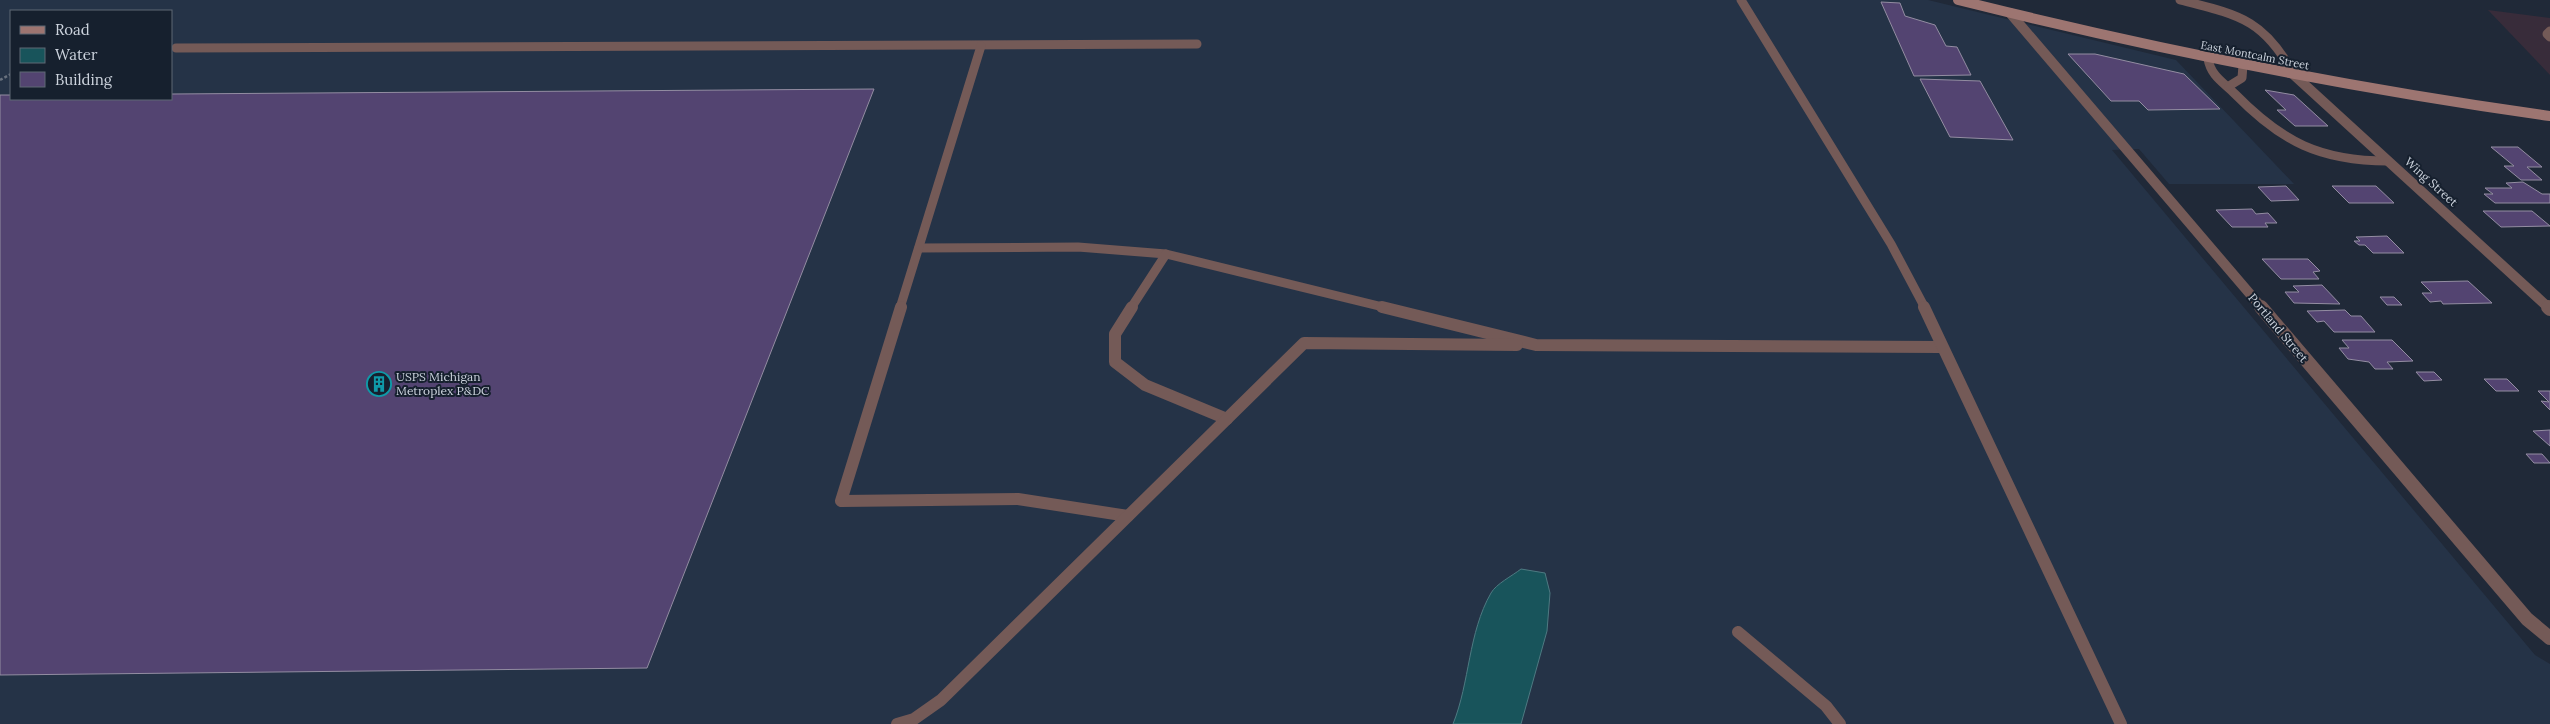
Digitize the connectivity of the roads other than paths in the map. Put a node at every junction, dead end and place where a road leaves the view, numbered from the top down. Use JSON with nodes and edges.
{"nodes":[{"id":1,"x":1741,"y":0,"type":"edge"},
{"id":2,"x":1958,"y":0,"type":"edge"},
{"id":3,"x":2180,"y":0,"type":"edge"},
{"id":4,"x":2010,"y":13,"type":"junction"},
{"id":5,"x":2550,"y":31,"type":"edge"},
{"id":6,"x":2550,"y":37,"type":"edge"},
{"id":7,"x":1197,"y":44,"type":"dead end"},
{"id":8,"x":981,"y":46,"type":"junction"},
{"id":9,"x":176,"y":48,"type":"dead end"},
{"id":10,"x":2208,"y":59,"type":"junction"},
{"id":11,"x":2243,"y":65,"type":"junction"},
{"id":12,"x":2294,"y":75,"type":"junction"},
{"id":13,"x":2229,"y":86,"type":"junction"},
{"id":14,"x":2550,"y":116,"type":"edge"},
{"id":15,"x":2388,"y":161,"type":"junction"},
{"id":16,"x":919,"y":248,"type":"junction"},
{"id":17,"x":1166,"y":254,"type":"junction"},
{"id":18,"x":2550,"y":309,"type":"edge"},
{"id":19,"x":1536,"y":345,"type":"junction"},
{"id":20,"x":1941,"y":346,"type":"junction"},
{"id":21,"x":1227,"y":419,"type":"junction"},
{"id":22,"x":1128,"y":516,"type":"junction"},
{"id":23,"x":1738,"y":632,"type":"dead end"},
{"id":24,"x":2550,"y":638,"type":"edge"},
{"id":25,"x":898,"y":724,"type":"edge"},
{"id":26,"x":1840,"y":724,"type":"edge"},
{"id":27,"x":2121,"y":724,"type":"edge"}],
"edges":[{"from":1,"to":20,"type":"lane"},
{"from":2,"to":4,"type":"main road","name":"East Montcalm Street"},
{"from":3,"to":12,"type":"lane"},
{"from":4,"to":10,"type":"main road","name":"East Montcalm Street"},
{"from":4,"to":24,"type":"street","name":"Portland Street"},
{"from":5,"to":6,"type":"lane"},
{"from":7,"to":8,"type":"lane"},
{"from":8,"to":9,"type":"lane"},
{"from":8,"to":16,"type":"lane"},
{"from":10,"to":11,"type":"main road","name":"East Montcalm Street"},
{"from":10,"to":13,"type":"lane"},
{"from":11,"to":12,"type":"main road","name":"East Montcalm Street"},
{"from":11,"to":13,"type":"lane"},
{"from":12,"to":14,"type":"main road","name":"East Montcalm Street"},
{"from":12,"to":15,"type":"street","name":"Wing Street"},
{"from":13,"to":15,"type":"lane"},
{"from":15,"to":18,"type":"street","name":"Wing Street"},
{"from":16,"to":17,"type":"lane"},
{"from":16,"to":22,"type":"lane"},
{"from":17,"to":19,"type":"lane"},
{"from":17,"to":21,"type":"lane"},
{"from":19,"to":20,"type":"lane"},
{"from":19,"to":21,"type":"lane"},
{"from":20,"to":27,"type":"lane"},
{"from":21,"to":22,"type":"lane"},
{"from":22,"to":25,"type":"lane"},
{"from":23,"to":26,"type":"lane"}]}
